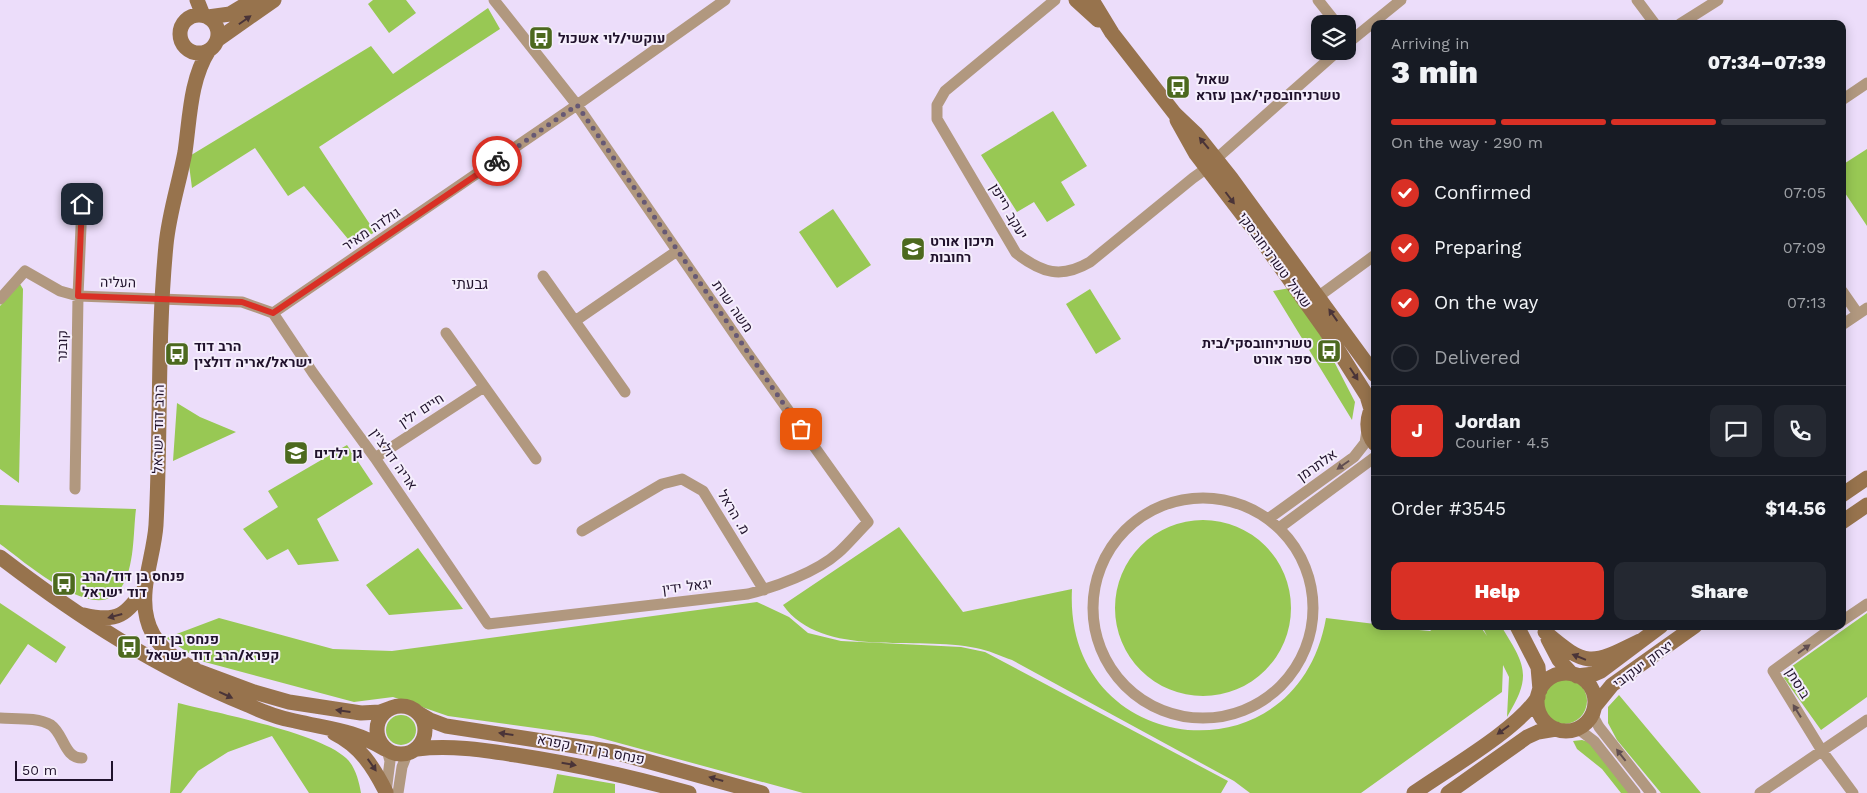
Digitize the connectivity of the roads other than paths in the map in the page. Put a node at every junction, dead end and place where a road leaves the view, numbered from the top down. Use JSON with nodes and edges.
{"nodes":[{"id":1,"x":198,"y":0,"type":"edge"},
{"id":2,"x":252,"y":0,"type":"edge"},
{"id":3,"x":274,"y":0,"type":"edge"},
{"id":4,"x":494,"y":0,"type":"edge"},
{"id":5,"x":725,"y":0,"type":"edge"},
{"id":6,"x":1055,"y":0,"type":"edge"},
{"id":7,"x":1076,"y":0,"type":"edge"},
{"id":8,"x":1092,"y":0,"type":"edge"},
{"id":9,"x":1318,"y":0,"type":"edge"},
{"id":10,"x":1402,"y":0,"type":"edge"},
{"id":11,"x":1638,"y":0,"type":"edge"},
{"id":12,"x":1718,"y":0,"type":"edge"},
{"id":13,"x":1330,"y":15,"type":"edge"},
{"id":14,"x":205,"y":16,"type":"junction"},
{"id":15,"x":1375,"y":20,"type":"edge"},
{"id":16,"x":1652,"y":20,"type":"edge"},
{"id":17,"x":1686,"y":20,"type":"edge"},
{"id":18,"x":1371,"y":23,"type":"edge"},
{"id":19,"x":1112,"y":33,"type":"junction"},
{"id":20,"x":1356,"y":34,"type":"edge"},
{"id":21,"x":213,"y":45,"type":"junction"},
{"id":22,"x":186,"y":48,"type":"junction"},
{"id":23,"x":1328,"y":60,"type":"edge"},
{"id":24,"x":1867,"y":84,"type":"edge"},
{"id":25,"x":193,"y":92,"type":"junction"},
{"id":26,"x":1846,"y":97,"type":"edge"},
{"id":27,"x":577,"y":105,"type":"junction"},
{"id":28,"x":1216,"y":165,"type":"junction"},
{"id":29,"x":82,"y":204,"type":"dead end"},
{"id":30,"x":676,"y":251,"type":"junction"},
{"id":31,"x":1371,"y":258,"type":"edge"},
{"id":32,"x":543,"y":276,"type":"dead end"},
{"id":33,"x":1846,"y":295,"type":"edge"},
{"id":34,"x":78,"y":296,"type":"junction"},
{"id":35,"x":1319,"y":296,"type":"junction"},
{"id":36,"x":163,"y":298,"type":"junction"},
{"id":37,"x":0,"y":299,"type":"edge"},
{"id":38,"x":1862,"y":311,"type":"edge"},
{"id":39,"x":273,"y":313,"type":"junction"},
{"id":40,"x":575,"y":321,"type":"junction"},
{"id":41,"x":1846,"y":322,"type":"edge"},
{"id":42,"x":446,"y":333,"type":"dead end"},
{"id":43,"x":1371,"y":369,"type":"edge"},
{"id":44,"x":484,"y":386,"type":"junction"},
{"id":45,"x":625,"y":392,"type":"dead end"},
{"id":46,"x":1371,"y":403,"type":"edge"},
{"id":47,"x":1371,"y":414,"type":"edge"},
{"id":48,"x":1368,"y":426,"type":"junction"},
{"id":49,"x":1371,"y":437,"type":"edge"},
{"id":50,"x":375,"y":458,"type":"junction"},
{"id":51,"x":536,"y":459,"type":"dead end"},
{"id":52,"x":1371,"y":460,"type":"edge"},
{"id":53,"x":1867,"y":478,"type":"edge"},
{"id":54,"x":75,"y":489,"type":"dead end"},
{"id":55,"x":1846,"y":492,"type":"edge"},
{"id":56,"x":1867,"y":505,"type":"edge"},
{"id":57,"x":1268,"y":519,"type":"junction"},
{"id":58,"x":1846,"y":519,"type":"edge"},
{"id":59,"x":868,"y":522,"type":"joint"},
{"id":60,"x":1279,"y":528,"type":"junction"},
{"id":61,"x":582,"y":531,"type":"dead end"},
{"id":62,"x":0,"y":557,"type":"edge"},
{"id":63,"x":146,"y":588,"type":"junction"},
{"id":64,"x":764,"y":590,"type":"junction"},
{"id":65,"x":1867,"y":604,"type":"edge"},
{"id":66,"x":73,"y":612,"type":"junction"},
{"id":67,"x":1846,"y":618,"type":"edge"},
{"id":68,"x":488,"y":624,"type":"joint"},
{"id":69,"x":1519,"y":630,"type":"edge"},
{"id":70,"x":1544,"y":630,"type":"edge"},
{"id":71,"x":1544,"y":630,"type":"edge"},
{"id":72,"x":1655,"y":630,"type":"edge"},
{"id":73,"x":1689,"y":630,"type":"edge"},
{"id":74,"x":1829,"y":630,"type":"edge"},
{"id":75,"x":1640,"y":641,"type":"junction"},
{"id":76,"x":151,"y":658,"type":"junction"},
{"id":77,"x":195,"y":669,"type":"junction"},
{"id":78,"x":1575,"y":675,"type":"junction"},
{"id":79,"x":1539,"y":693,"type":"junction"},
{"id":80,"x":391,"y":708,"type":"junction"},
{"id":81,"x":1594,"y":710,"type":"junction"},
{"id":82,"x":418,"y":713,"type":"junction"},
{"id":83,"x":0,"y":718,"type":"edge"},
{"id":84,"x":1867,"y":720,"type":"edge"},
{"id":85,"x":321,"y":727,"type":"junction"},
{"id":86,"x":1577,"y":728,"type":"junction"},
{"id":87,"x":1556,"y":729,"type":"junction"},
{"id":88,"x":386,"y":749,"type":"junction"},
{"id":89,"x":412,"y":751,"type":"junction"},
{"id":90,"x":1822,"y":751,"type":"junction"},
{"id":91,"x":82,"y":758,"type":"dead end"},
{"id":92,"x":390,"y":792,"type":"edge"},
{"id":93,"x":689,"y":793,"type":"edge"},
{"id":94,"x":762,"y":793,"type":"edge"},
{"id":95,"x":1414,"y":793,"type":"edge"},
{"id":96,"x":1448,"y":793,"type":"edge"},
{"id":97,"x":1635,"y":793,"type":"edge"},
{"id":98,"x":1651,"y":793,"type":"edge"},
{"id":99,"x":1760,"y":793,"type":"edge"},
{"id":100,"x":1853,"y":793,"type":"edge"}],
"edges":[{"from":1,"to":14,"type":"main road"},
{"from":2,"to":14,"type":"main road"},
{"from":21,"to":3,"type":"main road","one_way":true},
{"from":4,"to":27,"type":"street","name":"משה שרת"},
{"from":5,"to":27,"type":"street","name":"גולדה מאיר"},
{"from":6,"to":28,"type":"street","name":"יעקב רייפן"},
{"from":7,"to":19,"type":"main road","name":"שאול טשרניחובסקי"},
{"from":8,"to":19,"type":"main road","name":"שאול טשרניחובסקי"},
{"from":9,"to":13,"type":"street"},
{"from":10,"to":15,"type":"street"},
{"from":11,"to":16,"type":"street"},
{"from":12,"to":17,"type":"street"},
{"from":14,"to":21,"type":"main road"},
{"from":14,"to":22,"type":"main road"},
{"from":18,"to":20,"type":"street"},
{"from":19,"to":28,"type":"main road","name":"שאול טשרניחובסקי"},
{"from":21,"to":22,"type":"main road"},
{"from":21,"to":25,"type":"main road","name":"הרב דוד ישראל"},
{"from":22,"to":25,"type":"main road","name":"הרב דוד ישראל"},
{"from":23,"to":28,"type":"street","name":"יעקב רייפן"},
{"from":24,"to":26,"type":"street"},
{"from":25,"to":36,"type":"main road","name":"הרב דוד ישראל"},
{"from":27,"to":30,"type":"street","name":"משה שרת"},
{"from":27,"to":39,"type":"street","name":"גולדה מאיר"},
{"from":28,"to":35,"type":"main road","name":"שאול טשרניחובסקי"},
{"from":28,"to":46,"type":"main road","name":"שאול טשרניחובסקי","one_way":true},
{"from":29,"to":34,"type":"street","name":"קובנר"},
{"from":30,"to":40,"type":"street"},
{"from":30,"to":59,"type":"street","name":"משה שרת"},
{"from":31,"to":35,"type":"street"},
{"from":32,"to":40,"type":"street"},
{"from":33,"to":38,"type":"street"},
{"from":34,"to":36,"type":"street","name":"העליה"},
{"from":34,"to":37,"type":"street","name":"העליה"},
{"from":34,"to":54,"type":"street","name":"קובנר"},
{"from":43,"to":35,"type":"main road","name":"שאול טשרניחובסקי","one_way":true},
{"from":36,"to":39,"type":"street"},
{"from":36,"to":63,"type":"main road","name":"הרב דוד ישראל"},
{"from":38,"to":41,"type":"street"},
{"from":39,"to":50,"type":"street","name":"אריה דולצ'ין"},
{"from":40,"to":45,"type":"street"},
{"from":42,"to":44,"type":"street"},
{"from":44,"to":50,"type":"street","name":"חיים ילין"},
{"from":44,"to":51,"type":"street"},
{"from":47,"to":48,"type":"main road"},
{"from":48,"to":49,"type":"main road"},
{"from":48,"to":57,"type":"street","name":"אלתרמן","one_way":true},
{"from":50,"to":68,"type":"street","name":"אריה דולצ'ין"},
{"from":52,"to":60,"type":"street","name":"אלתרמן"},
{"from":53,"to":55,"type":"main road"},
{"from":56,"to":58,"type":"main road"},
{"from":57,"to":60,"type":"street"},
{"from":57,"to":60,"type":"street"},
{"from":59,"to":64,"type":"street","name":"יגאל ידין"},
{"from":61,"to":64,"type":"street","name":"מ. הראל"},
{"from":62,"to":66,"type":"main road"},
{"from":63,"to":66,"type":"main road","name":"הרב דוד ישראל","one_way":true},
{"from":63,"to":77,"type":"main road","name":"הרב דוד ישראל"},
{"from":64,"to":68,"type":"street","name":"יגאל ידין"},
{"from":65,"to":67,"type":"street"},
{"from":66,"to":76,"type":"main road"},
{"from":69,"to":79,"type":"main road"},
{"from":75,"to":70,"type":"main road","one_way":true},
{"from":71,"to":78,"type":"main road"},
{"from":72,"to":75,"type":"main road","name":"יצחק יעקובי"},
{"from":73,"to":81,"type":"main road","name":"יצחק יעקובי"},
{"from":90,"to":74,"type":"street","name":"בוסתן","one_way":true},
{"from":75,"to":78,"type":"main road","name":"יצחק יעקובי"},
{"from":76,"to":77,"type":"main road"},
{"from":76,"to":85,"type":"main road","one_way":true},
{"from":80,"to":77,"type":"main road","one_way":true},
{"from":78,"to":79,"type":"main road"},
{"from":78,"to":81,"type":"main road"},
{"from":79,"to":87,"type":"main road"},
{"from":79,"to":95,"type":"main road","one_way":true},
{"from":80,"to":82,"type":"main road"},
{"from":80,"to":88,"type":"main road"},
{"from":81,"to":86,"type":"main road"},
{"from":98,"to":81,"type":"street","one_way":true},
{"from":82,"to":89,"type":"main road"},
{"from":94,"to":82,"type":"main road","name":"פנחס בן דוד קפרא","one_way":true},
{"from":83,"to":91,"type":"street"},
{"from":84,"to":90,"type":"street"},
{"from":85,"to":88,"type":"main road"},
{"from":85,"to":92,"type":"main road","one_way":true},
{"from":86,"to":87,"type":"main road"},
{"from":86,"to":97,"type":"street"},
{"from":87,"to":96,"type":"main road"},
{"from":88,"to":89,"type":"main road"},
{"from":88,"to":92,"type":"street"},
{"from":89,"to":92,"type":"street"},
{"from":89,"to":93,"type":"main road","name":"פנחס בן דוד קפרא","one_way":true},
{"from":90,"to":99,"type":"street"},
{"from":90,"to":100,"type":"street"}]}
